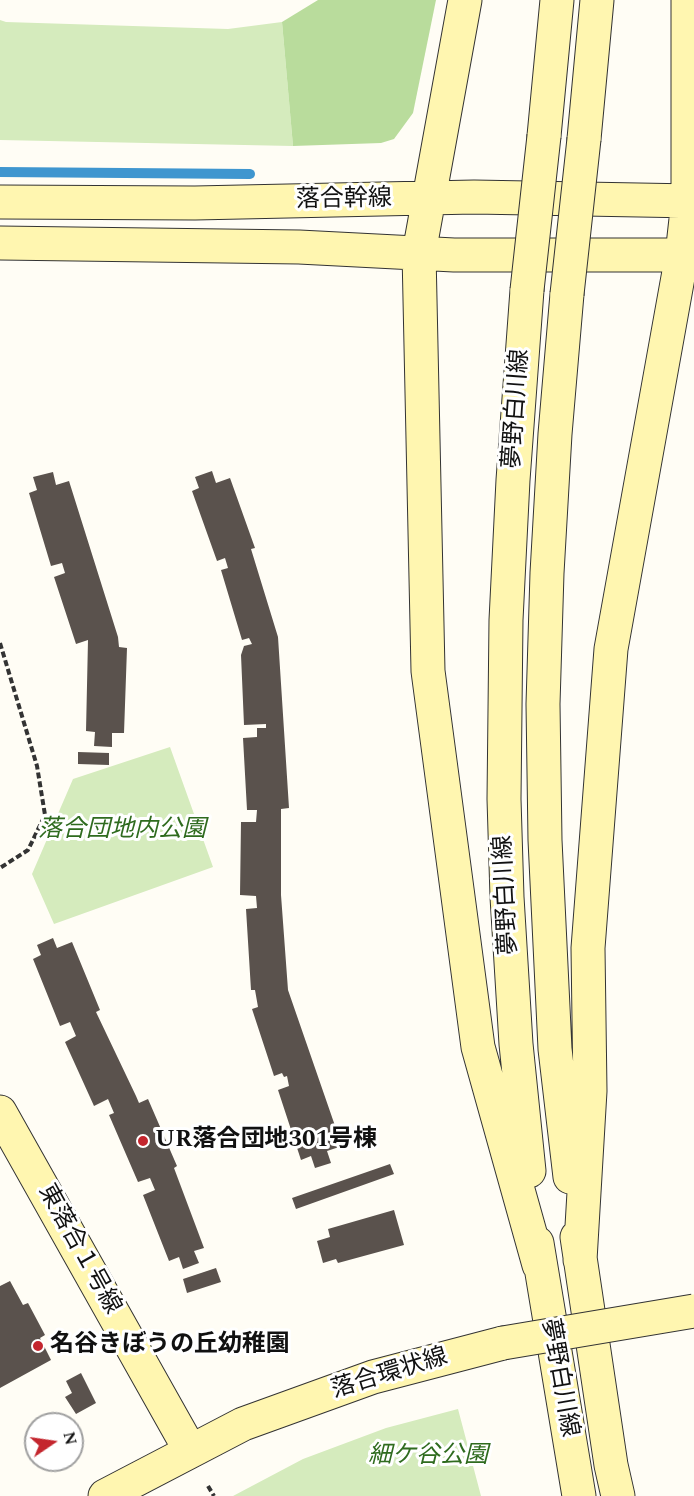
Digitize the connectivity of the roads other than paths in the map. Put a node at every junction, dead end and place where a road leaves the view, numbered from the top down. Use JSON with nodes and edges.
{"nodes":[{"id":1,"x":465,"y":0,"type":"edge"},
{"id":2,"x":557,"y":0,"type":"edge"},
{"id":3,"x":597,"y":0,"type":"edge"},
{"id":4,"x":688,"y":0,"type":"edge"},
{"id":5,"x":428,"y":200,"type":"junction"},
{"id":6,"x":691,"y":201,"type":"edge"},
{"id":7,"x":0,"y":202,"type":"edge"},
{"id":8,"x":0,"y":243,"type":"edge"},
{"id":9,"x":419,"y":253,"type":"junction"},
{"id":10,"x":688,"y":255,"type":"edge"},
{"id":11,"x":0,"y":1112,"type":"edge"},
{"id":12,"x":580,"y":1260,"type":"junction"},
{"id":13,"x":539,"y":1265,"type":"junction"},
{"id":14,"x":694,"y":1311,"type":"edge"},
{"id":15,"x":190,"y":1450,"type":"junction"},
{"id":16,"x":105,"y":1496,"type":"edge"},
{"id":17,"x":579,"y":1496,"type":"edge"},
{"id":18,"x":618,"y":1496,"type":"edge"}],
"edges":[{"from":1,"to":5,"type":"street"},
{"from":2,"to":13,"type":"street","name":"夢野白川線","bridge":true},
{"from":3,"to":12,"type":"street","name":"夢野白川線","bridge":true},
{"from":4,"to":6,"type":"street"},
{"from":5,"to":6,"type":"street","name":"落合幹線"},
{"from":5,"to":7,"type":"street","name":"落合幹線"},
{"from":5,"to":9,"type":"street"},
{"from":6,"to":10,"type":"street"},
{"from":8,"to":9,"type":"street","name":"落合幹線"},
{"from":9,"to":10,"type":"street","name":"落合幹線"},
{"from":9,"to":13,"type":"street"},
{"from":10,"to":12,"type":"street"},
{"from":11,"to":15,"type":"street","name":"東落合１号線"},
{"from":12,"to":18,"type":"street","name":"夢野白川線"},
{"from":13,"to":17,"type":"street","name":"夢野白川線"},
{"from":14,"to":15,"type":"street","name":"落合環状線","bridge":true},
{"from":15,"to":16,"type":"street","name":"落合環状線"}]}
